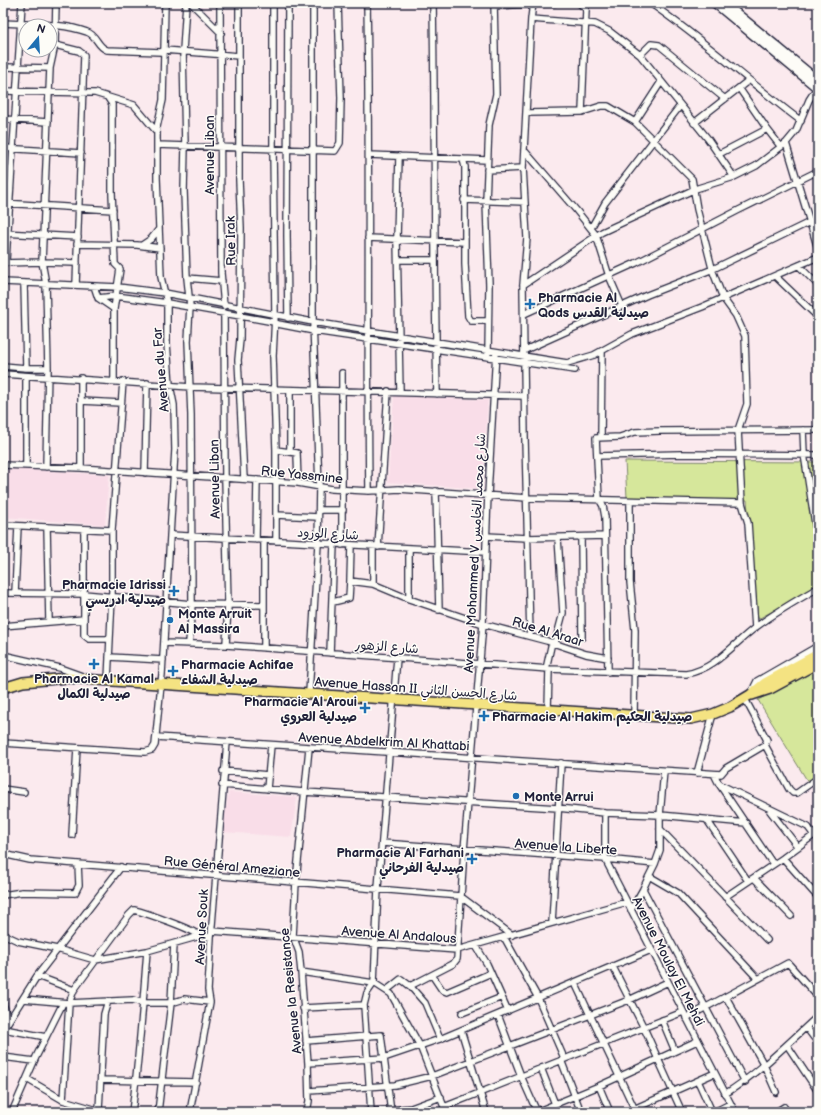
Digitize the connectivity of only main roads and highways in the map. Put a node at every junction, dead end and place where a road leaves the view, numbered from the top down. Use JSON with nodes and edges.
{"nodes":[{"id":1,"x":818,"y":654,"type":"edge"},
{"id":2,"x":818,"y":663,"type":"edge"},
{"id":3,"x":3,"y":688,"type":"edge"},
{"id":4,"x":747,"y":697,"type":"junction"}],
"edges":[{"from":1,"to":4,"type":"main road","name":"Avenue Hassan II شارع الحسن الثاني"},
{"from":2,"to":4,"type":"main road","name":"Avenue Hassan II شارع الحسن الثاني"},
{"from":3,"to":4,"type":"main road","name":"Avenue Hassan II شارع الحسن الثاني"}]}
